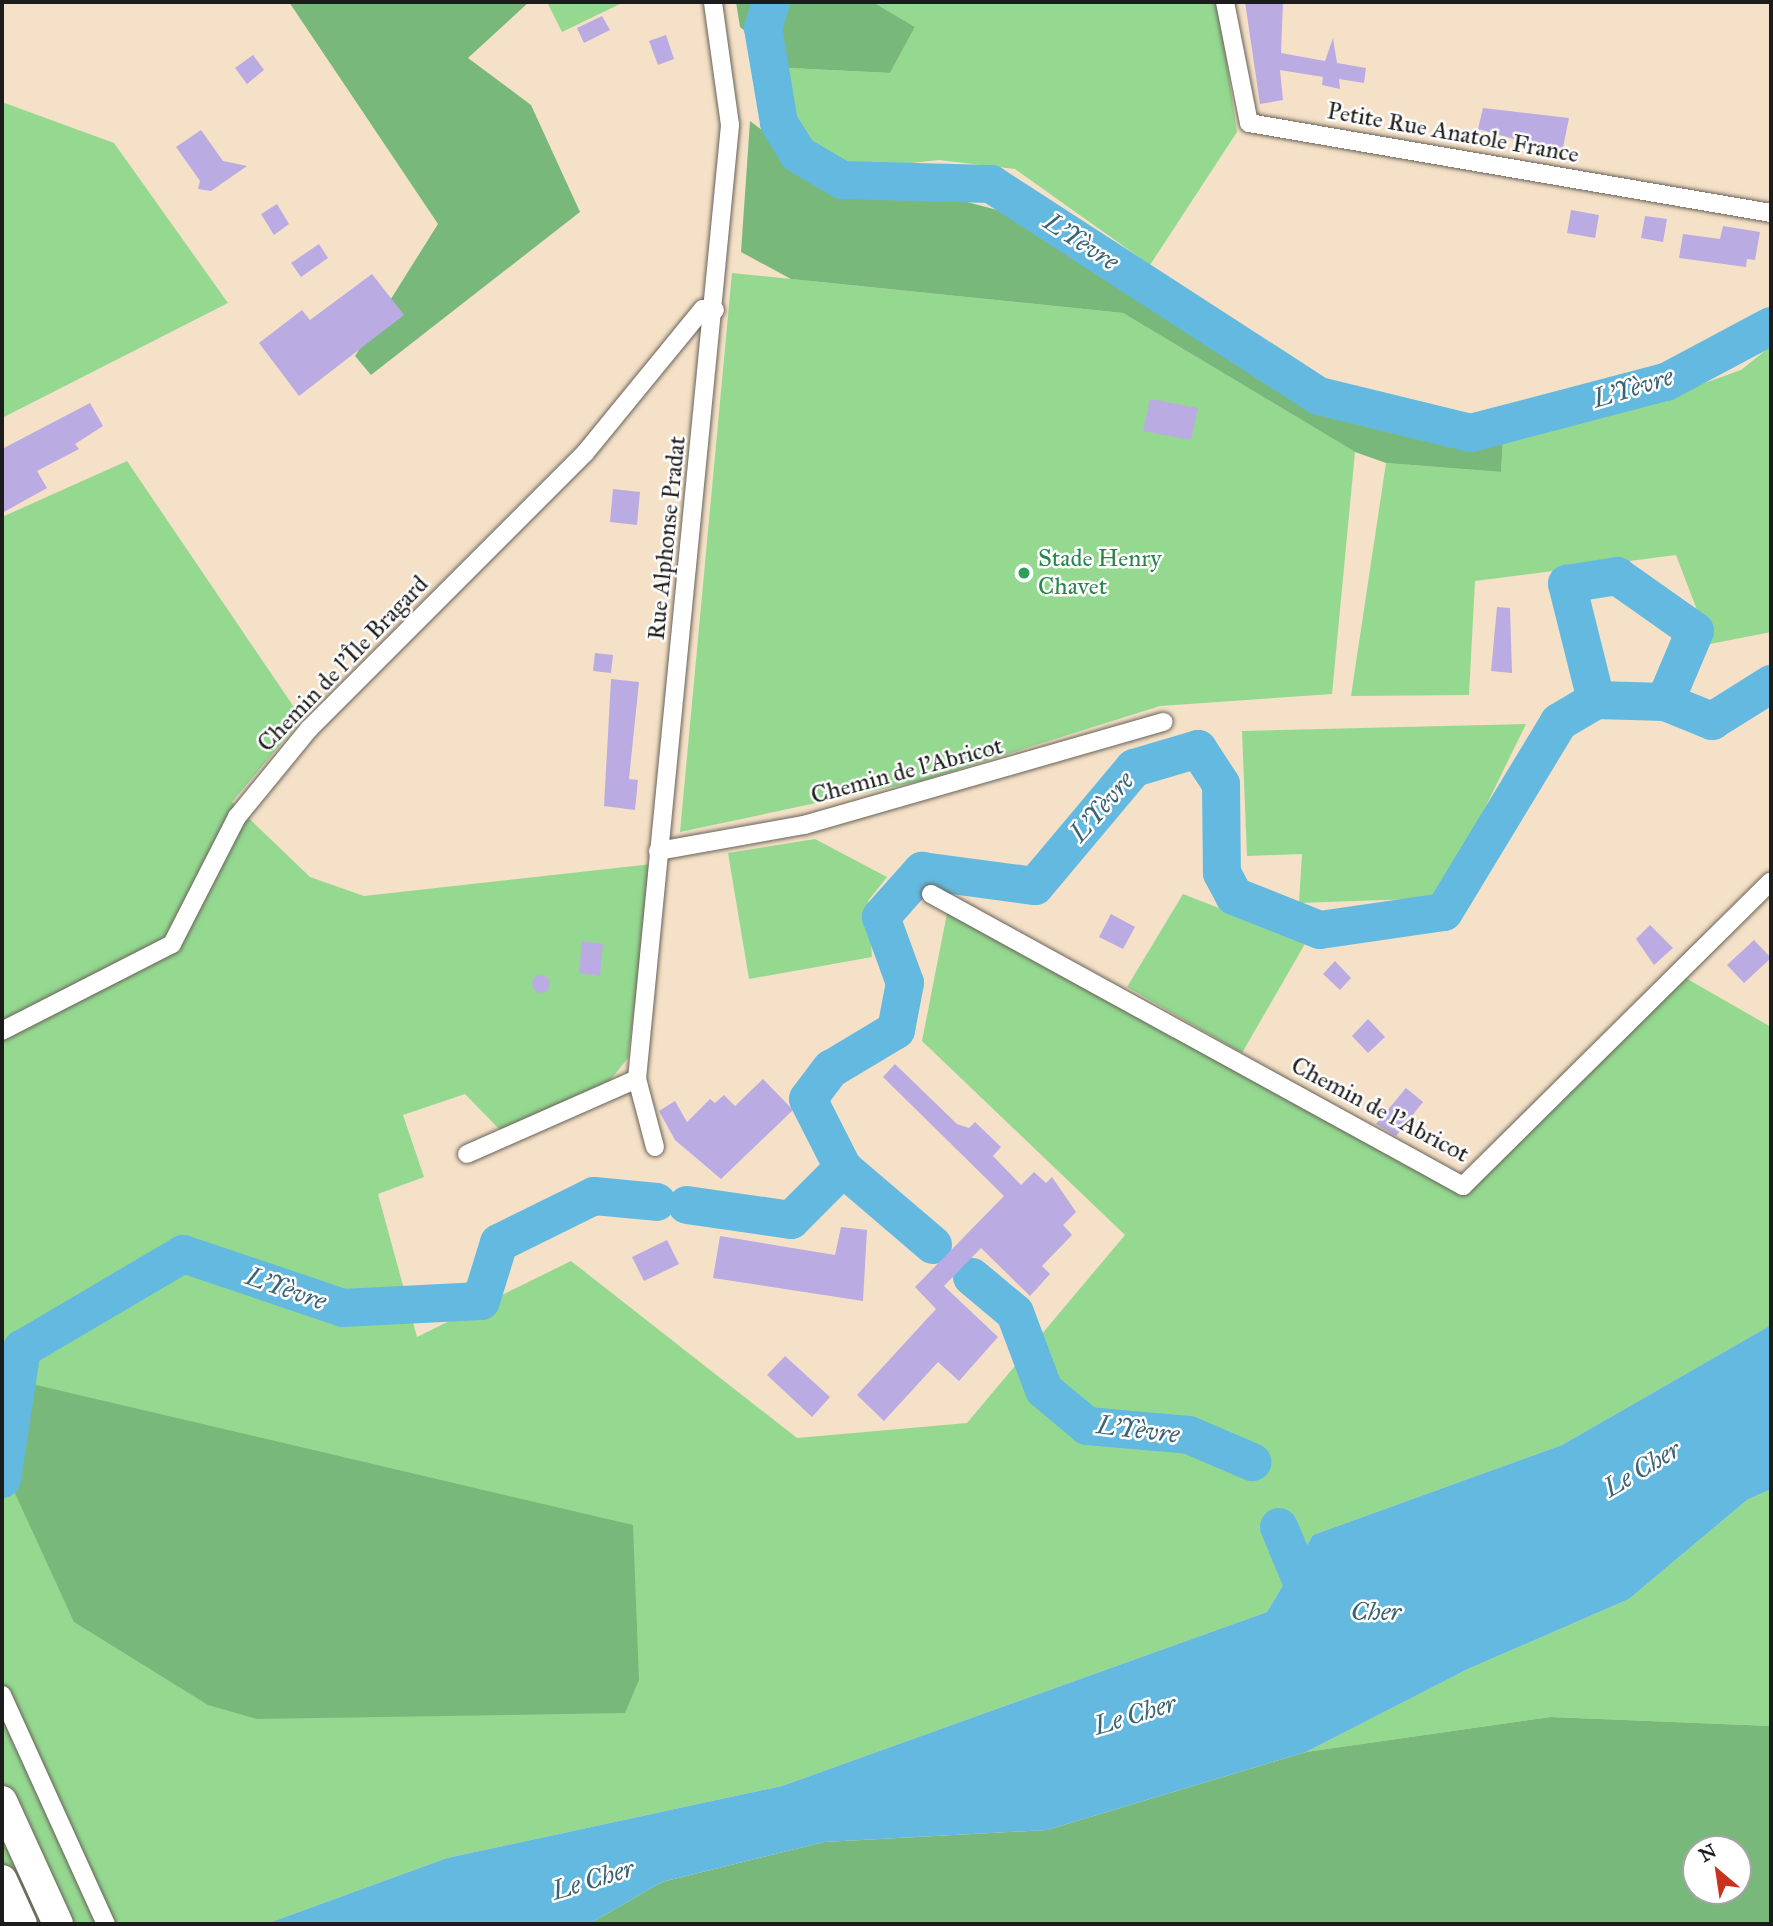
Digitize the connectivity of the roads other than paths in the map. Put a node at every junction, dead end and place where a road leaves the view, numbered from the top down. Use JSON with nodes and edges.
{"nodes":[{"id":1,"x":713,"y":2,"type":"edge"},
{"id":2,"x":1225,"y":2,"type":"edge"},
{"id":3,"x":1771,"y":213,"type":"edge"},
{"id":4,"x":715,"y":310,"type":"junction"},
{"id":5,"x":1164,"y":722,"type":"dead end"},
{"id":6,"x":658,"y":851,"type":"junction"},
{"id":7,"x":1771,"y":881,"type":"edge"},
{"id":8,"x":931,"y":894,"type":"dead end"},
{"id":9,"x":2,"y":1031,"type":"edge"},
{"id":10,"x":637,"y":1079,"type":"junction"},
{"id":11,"x":654,"y":1147,"type":"dead end"},
{"id":12,"x":467,"y":1154,"type":"dead end"},
{"id":13,"x":2,"y":1695,"type":"edge"},
{"id":14,"x":2,"y":1801,"type":"edge"},
{"id":15,"x":2,"y":1880,"type":"edge"},
{"id":16,"x":104,"y":1920,"type":"edge"},
{"id":17,"x":22,"y":1924,"type":"edge"},
{"id":18,"x":58,"y":1924,"type":"edge"}],
"edges":[{"from":1,"to":4,"type":"street","name":"Rue Alphonse Pradat"},
{"from":2,"to":3,"type":"street","name":"Petite Rue Anatole France"},
{"from":4,"to":6,"type":"street","name":"Rue Alphonse Pradat"},
{"from":4,"to":9,"type":"street","name":"Chemin de l'Île Bragard"},
{"from":5,"to":6,"type":"street","name":"Chemin de l'Abricot"},
{"from":6,"to":10,"type":"street","name":"Rue Alphonse Pradat"},
{"from":7,"to":8,"type":"street","name":"Chemin de l'Abricot"},
{"from":10,"to":11,"type":"street","name":"Rue Alphonse Pradat"},
{"from":10,"to":12,"type":"street"},
{"from":13,"to":16,"type":"street"},
{"from":14,"to":18,"type":"highway"},
{"from":15,"to":17,"type":"highway"}]}
